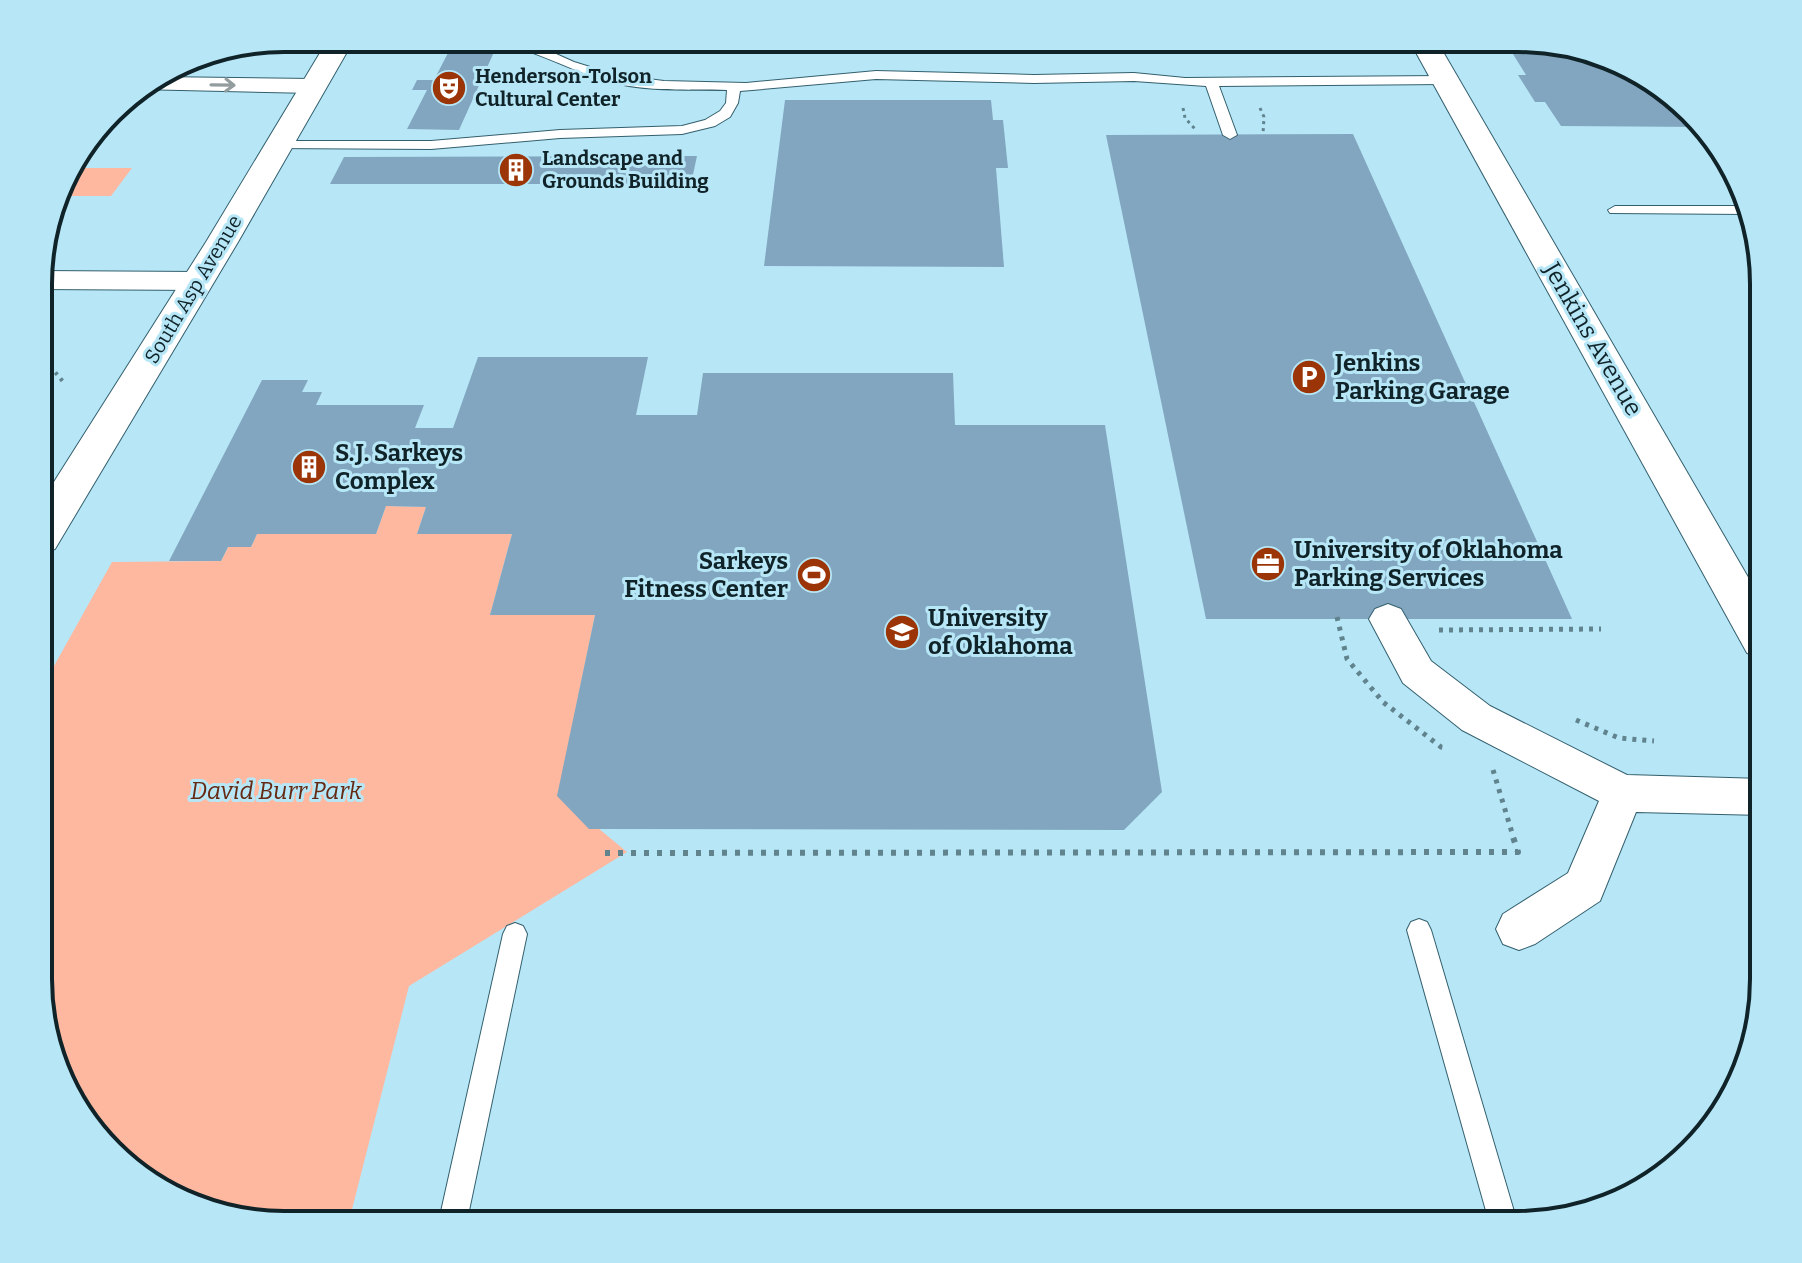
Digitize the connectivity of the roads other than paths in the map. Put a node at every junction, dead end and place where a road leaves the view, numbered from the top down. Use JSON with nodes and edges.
{"nodes":[{"id":1,"x":333,"y":52,"type":"edge"},
{"id":2,"x":541,"y":52,"type":"edge"},
{"id":3,"x":1429,"y":52,"type":"edge"},
{"id":4,"x":1444,"y":80,"type":"junction"},
{"id":5,"x":1211,"y":82,"type":"junction"},
{"id":6,"x":166,"y":84,"type":"edge"},
{"id":7,"x":312,"y":86,"type":"junction"},
{"id":8,"x":734,"y":87,"type":"junction"},
{"id":9,"x":1230,"y":135,"type":"dead end"},
{"id":10,"x":278,"y":145,"type":"junction"},
{"id":11,"x":1615,"y":210,"type":"dead end"},
{"id":12,"x":1737,"y":210,"type":"edge"},
{"id":13,"x":52,"y":280,"type":"edge"},
{"id":14,"x":199,"y":281,"type":"junction"},
{"id":15,"x":52,"y":519,"type":"edge"},
{"id":16,"x":1750,"y":618,"type":"edge"},
{"id":17,"x":1388,"y":619,"type":"dead end"},
{"id":18,"x":1623,"y":793,"type":"junction"},
{"id":19,"x":1750,"y":797,"type":"edge"},
{"id":20,"x":1519,"y":929,"type":"dead end"},
{"id":21,"x":1419,"y":930,"type":"dead end"},
{"id":22,"x":515,"y":934,"type":"dead end"},
{"id":23,"x":455,"y":1211,"type":"edge"},
{"id":24,"x":1500,"y":1211,"type":"edge"}],
"edges":[{"from":1,"to":7,"type":"street","name":"South Asp Avenue"},
{"from":2,"to":8,"type":"lane"},
{"from":3,"to":4,"type":"street","name":"Jenkins Avenue"},
{"from":4,"to":5,"type":"lane"},
{"from":4,"to":16,"type":"street","name":"Jenkins Avenue"},
{"from":5,"to":8,"type":"lane"},
{"from":5,"to":9,"type":"lane"},
{"from":6,"to":7,"type":"street","one_way":true},
{"from":7,"to":10,"type":"street","name":"South Asp Avenue"},
{"from":8,"to":10,"type":"lane"},
{"from":10,"to":14,"type":"street","name":"South Asp Avenue"},
{"from":11,"to":12,"type":"lane"},
{"from":13,"to":14,"type":"street"},
{"from":14,"to":15,"type":"street","name":"South Asp Avenue"},
{"from":17,"to":18,"type":"street"},
{"from":18,"to":19,"type":"street"},
{"from":18,"to":20,"type":"street"},
{"from":21,"to":24,"type":"lane"},
{"from":22,"to":23,"type":"lane"}]}
